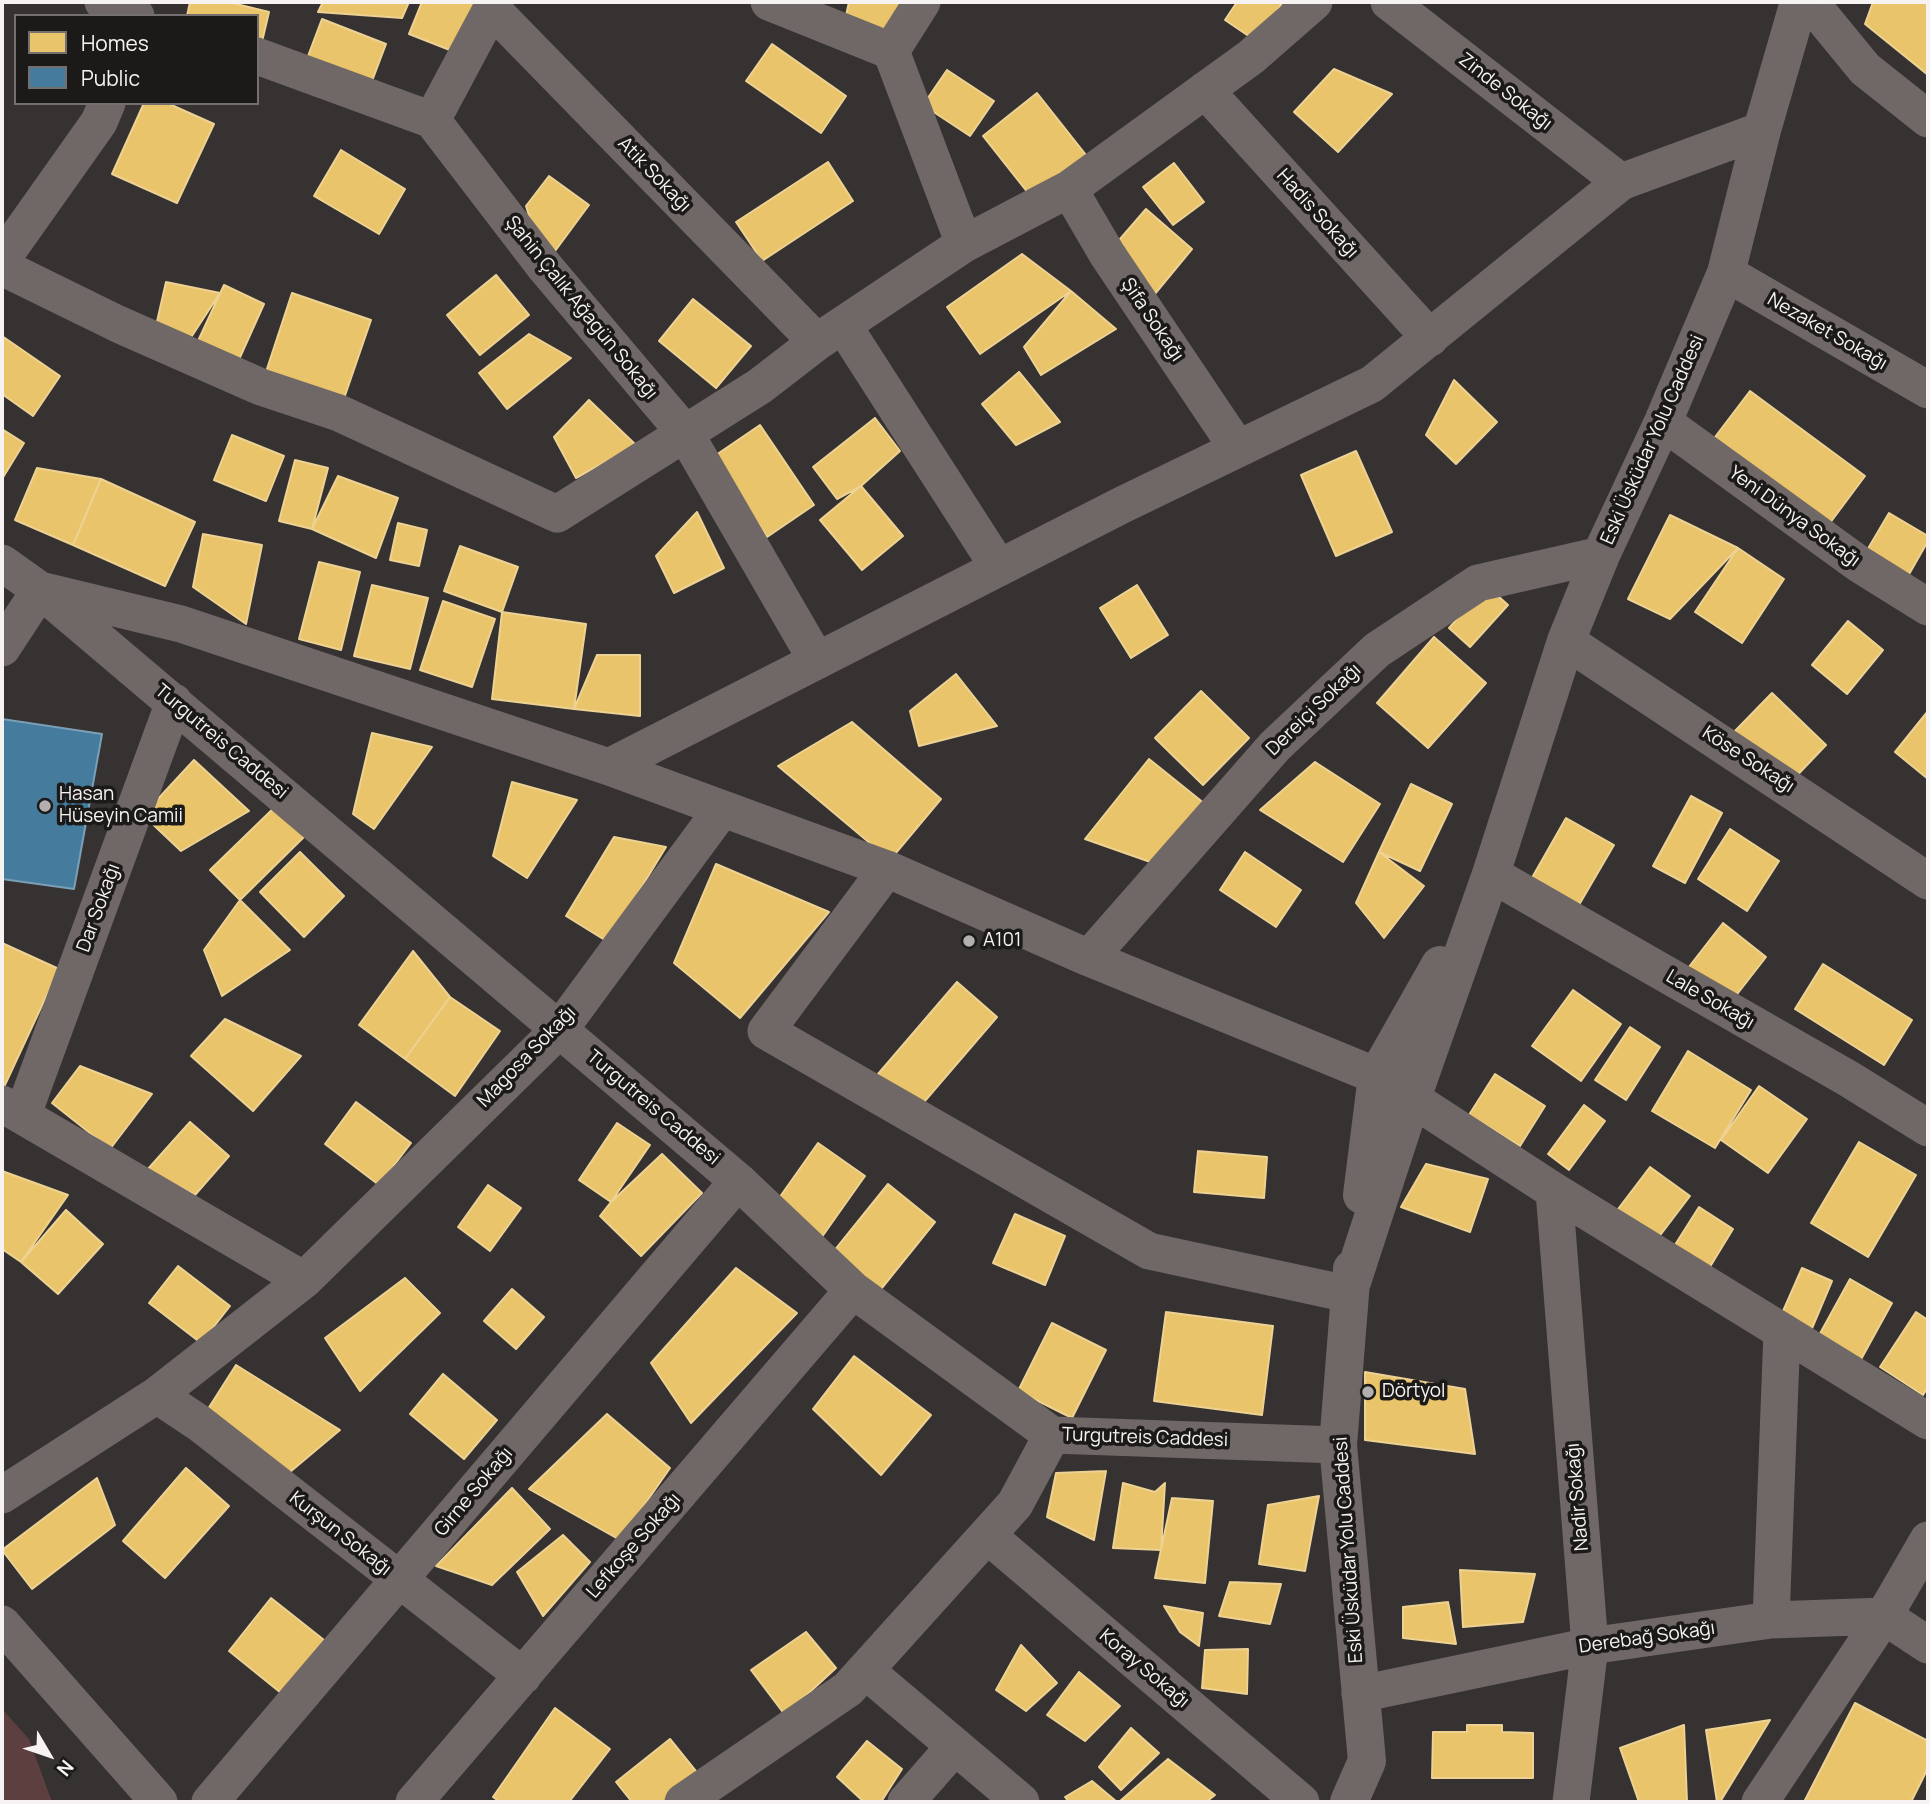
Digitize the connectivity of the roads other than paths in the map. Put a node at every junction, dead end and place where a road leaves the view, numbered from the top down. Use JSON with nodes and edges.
{"nodes":[{"id":1,"x":103,"y":2,"type":"edge"},
{"id":2,"x":769,"y":2,"type":"edge"},
{"id":3,"x":922,"y":2,"type":"edge"},
{"id":4,"x":1314,"y":2,"type":"edge"},
{"id":5,"x":1389,"y":2,"type":"edge"},
{"id":6,"x":1800,"y":2,"type":"edge"},
{"id":7,"x":1810,"y":2,"type":"edge"},
{"id":8,"x":494,"y":5,"type":"edge"},
{"id":9,"x":131,"y":14,"type":"edge"},
{"id":10,"x":891,"y":51,"type":"junction"},
{"id":11,"x":259,"y":57,"type":"edge"},
{"id":12,"x":1205,"y":90,"type":"junction"},
{"id":13,"x":106,"y":105,"type":"edge"},
{"id":14,"x":1928,"y":119,"type":"edge"},
{"id":15,"x":432,"y":120,"type":"junction"},
{"id":16,"x":1762,"y":130,"type":"junction"},
{"id":17,"x":1621,"y":182,"type":"junction"},
{"id":18,"x":1069,"y":189,"type":"junction"},
{"id":19,"x":964,"y":244,"type":"junction"},
{"id":20,"x":2,"y":259,"type":"edge"},
{"id":21,"x":2,"y":267,"type":"edge"},
{"id":22,"x":1726,"y":273,"type":"junction"},
{"id":23,"x":830,"y":333,"type":"junction"},
{"id":24,"x":1430,"y":338,"type":"junction"},
{"id":25,"x":1928,"y":390,"type":"edge"},
{"id":26,"x":1663,"y":422,"type":"junction"},
{"id":27,"x":685,"y":433,"type":"junction"},
{"id":28,"x":1238,"y":449,"type":"junction"},
{"id":29,"x":1601,"y":555,"type":"junction"},
{"id":30,"x":2,"y":563,"type":"edge"},
{"id":31,"x":999,"y":568,"type":"junction"},
{"id":32,"x":40,"y":590,"type":"junction"},
{"id":33,"x":1928,"y":607,"type":"edge"},
{"id":34,"x":1566,"y":641,"type":"junction"},
{"id":35,"x":2,"y":648,"type":"edge"},
{"id":36,"x":817,"y":661,"type":"junction"},
{"id":37,"x":174,"y":702,"type":"junction"},
{"id":38,"x":609,"y":767,"type":"junction"},
{"id":39,"x":722,"y":809,"type":"junction"},
{"id":40,"x":887,"y":869,"type":"junction"},
{"id":41,"x":1491,"y":874,"type":"junction"},
{"id":42,"x":1928,"y":881,"type":"edge"},
{"id":43,"x":1089,"y":958,"type":"junction"},
{"id":44,"x":560,"y":1029,"type":"junction"},
{"id":45,"x":1377,"y":1076,"type":"junction"},
{"id":46,"x":1412,"y":1098,"type":"junction"},
{"id":47,"x":12,"y":1109,"type":"edge"},
{"id":48,"x":1928,"y":1128,"type":"edge"},
{"id":49,"x":738,"y":1181,"type":"junction"},
{"id":50,"x":1554,"y":1191,"type":"junction"},
{"id":51,"x":304,"y":1280,"type":"junction"},
{"id":52,"x":853,"y":1290,"type":"junction"},
{"id":53,"x":1348,"y":1294,"type":"junction"},
{"id":54,"x":1782,"y":1331,"type":"junction"},
{"id":55,"x":157,"y":1395,"type":"junction"},
{"id":56,"x":1928,"y":1421,"type":"edge"},
{"id":57,"x":1052,"y":1435,"type":"junction"},
{"id":58,"x":1338,"y":1445,"type":"junction"},
{"id":59,"x":2,"y":1495,"type":"edge"},
{"id":60,"x":987,"y":1535,"type":"junction"},
{"id":61,"x":1928,"y":1541,"type":"edge"},
{"id":62,"x":399,"y":1581,"type":"junction"},
{"id":63,"x":1884,"y":1616,"type":"junction"},
{"id":64,"x":1771,"y":1620,"type":"junction"},
{"id":65,"x":2,"y":1624,"type":"edge"},
{"id":66,"x":1928,"y":1645,"type":"edge"},
{"id":67,"x":1590,"y":1646,"type":"junction"},
{"id":68,"x":866,"y":1671,"type":"junction"},
{"id":69,"x":523,"y":1676,"type":"junction"},
{"id":70,"x":1360,"y":1694,"type":"junction"},
{"id":71,"x":955,"y":1746,"type":"junction"},
{"id":72,"x":159,"y":1802,"type":"edge"},
{"id":73,"x":210,"y":1802,"type":"edge"},
{"id":74,"x":414,"y":1802,"type":"edge"},
{"id":75,"x":683,"y":1802,"type":"edge"},
{"id":76,"x":906,"y":1802,"type":"edge"},
{"id":77,"x":1021,"y":1802,"type":"edge"},
{"id":78,"x":1301,"y":1802,"type":"edge"},
{"id":79,"x":1349,"y":1802,"type":"edge"},
{"id":80,"x":1571,"y":1802,"type":"edge"},
{"id":81,"x":1760,"y":1802,"type":"edge"}],
"edges":[{"from":1,"to":9,"type":"street"},
{"from":2,"to":10,"type":"street"},
{"from":3,"to":10,"type":"street"},
{"from":4,"to":12,"type":"street"},
{"from":5,"to":17,"type":"street","name":"Zinde Sokağı"},
{"from":6,"to":16,"type":"street","name":"Eski Üsküdar Yolu Caddesi"},
{"from":7,"to":14,"type":"street"},
{"from":8,"to":15,"type":"street"},
{"from":8,"to":23,"type":"street","name":"Atik Sokağı"},
{"from":10,"to":19,"type":"street"},
{"from":11,"to":15,"type":"street"},
{"from":12,"to":18,"type":"street"},
{"from":12,"to":24,"type":"street","name":"Hadis Sokağı"},
{"from":13,"to":20,"type":"street"},
{"from":15,"to":27,"type":"street","name":"Şahin Çalık Ağagün Sokağı"},
{"from":16,"to":17,"type":"street"},
{"from":16,"to":22,"type":"street","name":"Eski Üsküdar Yolu Caddesi"},
{"from":17,"to":24,"type":"street"},
{"from":18,"to":19,"type":"street"},
{"from":18,"to":28,"type":"street","name":"Şifa Sokağı"},
{"from":19,"to":23,"type":"street"},
{"from":21,"to":27,"type":"street"},
{"from":22,"to":25,"type":"street","name":"Nezaket Sokağı"},
{"from":22,"to":26,"type":"street","name":"Eski Üsküdar Yolu Caddesi"},
{"from":23,"to":27,"type":"street"},
{"from":23,"to":31,"type":"street","name":"Atik Sokağı"},
{"from":24,"to":28,"type":"street"},
{"from":26,"to":29,"type":"street","name":"Eski Üsküdar Yolu Caddesi"},
{"from":26,"to":33,"type":"street","name":"Yeni Dünya Sokağı"},
{"from":27,"to":36,"type":"street","name":"Şahin Çalık Ağagün Sokağı"},
{"from":28,"to":31,"type":"street"},
{"from":29,"to":34,"type":"street","name":"Eski Üsküdar Yolu Caddesi"},
{"from":29,"to":43,"type":"street","name":"Dereiçi Sokağı"},
{"from":30,"to":32,"type":"street","name":"Turgutreis Caddesi"},
{"from":31,"to":36,"type":"street"},
{"from":32,"to":35,"type":"street"},
{"from":32,"to":37,"type":"street","name":"Turgutreis Caddesi"},
{"from":32,"to":38,"type":"street"},
{"from":34,"to":41,"type":"street","name":"Eski Üsküdar Yolu Caddesi"},
{"from":34,"to":42,"type":"street","name":"Köse Sokağı"},
{"from":36,"to":38,"type":"street"},
{"from":37,"to":44,"type":"street","name":"Turgutreis Caddesi"},
{"from":37,"to":47,"type":"street","name":"Dar Sokağı"},
{"from":38,"to":39,"type":"street"},
{"from":39,"to":40,"type":"street"},
{"from":39,"to":44,"type":"street","name":"Magosa Sokağı"},
{"from":40,"to":43,"type":"street"},
{"from":40,"to":53,"type":"street"},
{"from":41,"to":45,"type":"street","name":"Eski Üsküdar Yolu Caddesi"},
{"from":41,"to":46,"type":"street","name":"Eski Üsküdar Yolu Caddesi"},
{"from":41,"to":48,"type":"street","name":"Lale Sokağı"},
{"from":43,"to":45,"type":"street"},
{"from":44,"to":49,"type":"street","name":"Turgutreis Caddesi"},
{"from":44,"to":51,"type":"street","name":"Magosa Sokağı"},
{"from":45,"to":46,"type":"street"},
{"from":45,"to":53,"type":"street","name":"Eski Üsküdar Yolu Caddesi"},
{"from":46,"to":50,"type":"street"},
{"from":46,"to":53,"type":"street","name":"Eski Üsküdar Yolu Caddesi"},
{"from":47,"to":51,"type":"street"},
{"from":49,"to":52,"type":"street","name":"Turgutreis Caddesi"},
{"from":49,"to":62,"type":"street","name":"Girne Sokağı"},
{"from":50,"to":54,"type":"street"},
{"from":50,"to":67,"type":"street","name":"Nadir Sokağı"},
{"from":51,"to":55,"type":"street","name":"Magosa Sokağı"},
{"from":52,"to":57,"type":"street","name":"Turgutreis Caddesi"},
{"from":52,"to":69,"type":"street","name":"Lefkoşe Sokağı"},
{"from":53,"to":58,"type":"street","name":"Eski Üsküdar Yolu Caddesi"},
{"from":54,"to":56,"type":"street"},
{"from":54,"to":64,"type":"street"},
{"from":55,"to":59,"type":"street","name":"Magosa Sokağı"},
{"from":55,"to":62,"type":"street","name":"Kurşun Sokağı"},
{"from":57,"to":58,"type":"street","name":"Turgutreis Caddesi"},
{"from":57,"to":60,"type":"street"},
{"from":58,"to":70,"type":"street","name":"Eski Üsküdar Yolu Caddesi"},
{"from":60,"to":68,"type":"street"},
{"from":60,"to":78,"type":"street","name":"Koray Sokağı"},
{"from":61,"to":63,"type":"street"},
{"from":62,"to":69,"type":"street","name":"Kurşun Sokağı"},
{"from":62,"to":73,"type":"street","name":"Girne Sokağı"},
{"from":63,"to":64,"type":"street","name":"Derebağ Sokağı"},
{"from":63,"to":66,"type":"street"},
{"from":63,"to":81,"type":"street"},
{"from":64,"to":67,"type":"street","name":"Derebağ Sokağı"},
{"from":65,"to":72,"type":"street"},
{"from":67,"to":70,"type":"street","name":"Derebağ Sokağı"},
{"from":67,"to":80,"type":"street","name":"Nadir Sokağı"},
{"from":68,"to":71,"type":"street"},
{"from":68,"to":75,"type":"street"},
{"from":69,"to":74,"type":"street","name":"Lefkoşe Sokağı"},
{"from":70,"to":79,"type":"street","name":"Eski Üsküdar Yolu Caddesi"},
{"from":71,"to":76,"type":"street"},
{"from":71,"to":77,"type":"street"}]}
